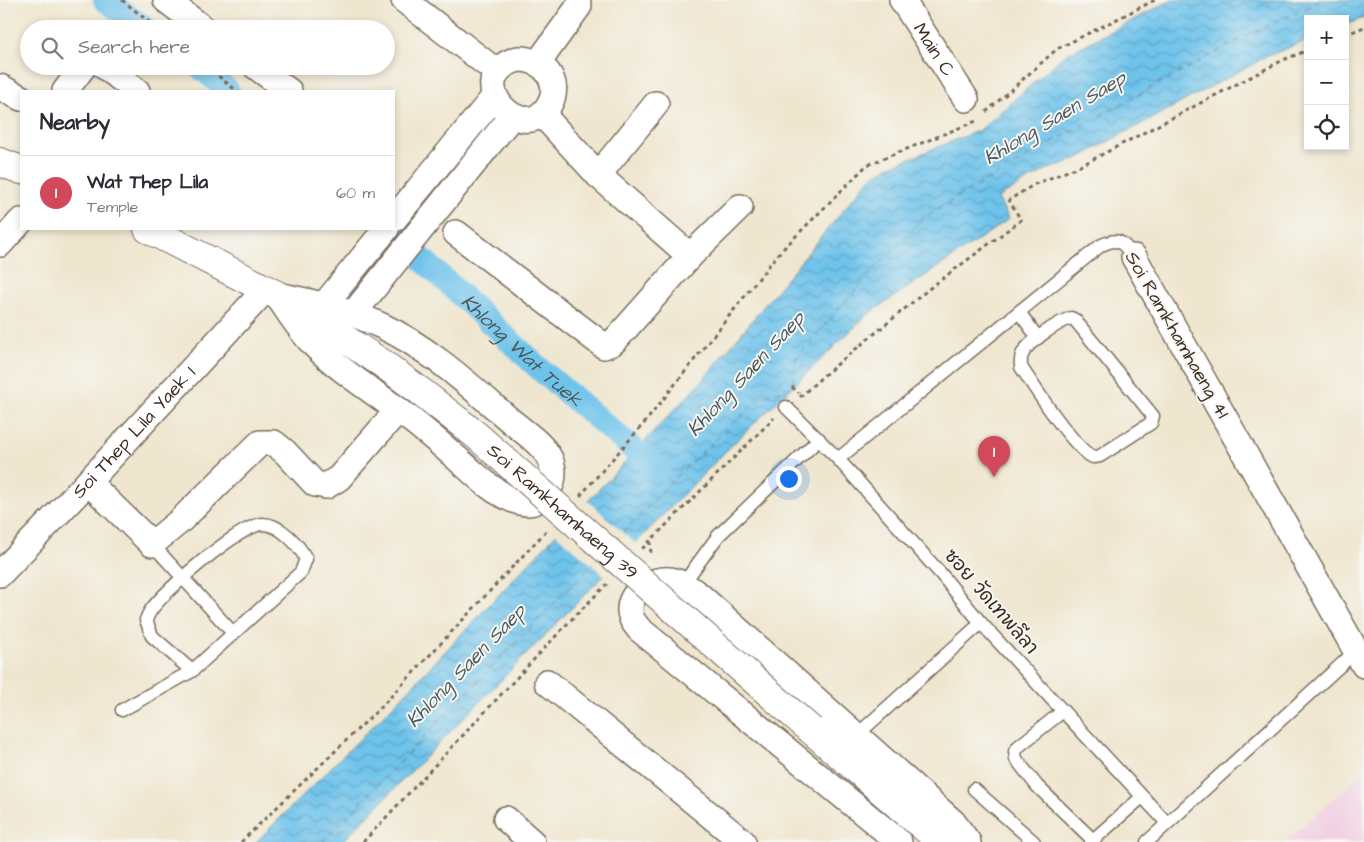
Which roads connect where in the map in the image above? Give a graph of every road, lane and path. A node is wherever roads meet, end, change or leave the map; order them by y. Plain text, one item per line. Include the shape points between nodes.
1 (122, 0) edge
2 (404, 0) edge
3 (1155, 0) edge
4 (169, 1) edge
5 (909, 2) edge
6 (579, 6) dead end
7 (147, 20) edge
8 (193, 20) edge
9 (1364, 27) edge
10 (1349, 33) edge
11 (538, 63) junction
12 (497, 72) junction
13 (77, 75) edge
14 (116, 75) edge
15 (217, 75) edge
16 (267, 75) edge
17 (0, 88) edge
18 (66, 90) edge
19 (136, 90) edge
20 (236, 90) edge
21 (288, 90) edge
22 (494, 97) junction
23 (20, 98) edge
24 (966, 99) dead end
25 (656, 104) dead end
26 (542, 114) junction
27 (512, 116) junction
28 (598, 175) junction
29 (740, 207) dead end
30 (395, 218) edge
31 (395, 219) edge
32 (429, 220) junction
33 (20, 222) edge
34 (150, 230) edge
35 (385, 230) edge
36 (456, 233) dead end
37 (0, 244) edge
38 (690, 256) junction
39 (1134, 257) joint
40 (272, 292) junction
41 (324, 305) junction
42 (1019, 312) junction
43 (353, 314) junction
44 (1038, 338) junction
45 (786, 406) dead end
46 (398, 410) junction
47 (819, 439) junction
48 (838, 459) junction
49 (88, 482) junction
50 (576, 500) dead end
51 (549, 528) dead end
52 (152, 544) junction
53 (0, 574) edge
54 (182, 578) junction
55 (682, 584) junction
56 (981, 623) junction
57 (234, 634) junction
58 (1360, 658) edge
59 (192, 671) junction
60 (547, 682) dead end
61 (122, 710) dead end
62 (1063, 711) junction
63 (857, 735) junction
64 (974, 789) dead end
65 (1142, 797) junction
66 (506, 819) dead end
67 (1167, 823) junction
68 (1092, 841) edge
69 (241, 842) edge
70 (532, 842) edge
71 (743, 842) edge
72 (899, 842) edge
73 (941, 842) edge
74 (968, 842) edge
75 (1034, 842) edge
76 (1147, 842) edge

1 - 7 path
2 - 12 street
3 - 50 path via 1057,49 974,124 867,165 778,254 646,421
4 - 8 street
5 - 24 street, Main C
6 - 11 street
9 - 10 path
11 - 12 street via 518,59
11 - 26 street via 547,70 553,84 549,106
12 - 22 street via 493,84
13 - 18 street
14 - 19 street
15 - 20 path
16 - 21 street
17 - 23 street
22 - 27 street
22 - 30 street
25 - 28 street
26 - 27 street via 533,119
26 - 28 street
27 - 32 street
28 - 38 street
29 - 38 street
31 - 32 street
32 - 43 street
33 - 37 street
34 - 40 main road, Soi Ramkhamhaeng 39
35 - 41 street
36 - 38 street via 604,346 618,337
39 - 42 lane, Soi Ramkhamhaeng 41 via 1123,243 1110,241
39 - 58 street, Soi Ramkhamhaeng 41
40 - 41 street
40 - 46 street via 313,344
40 - 49 street, Soi Thep Lila Yaek 1
40 - 73 main road, Soi Ramkhamhaeng 39, bridge via 424,394 510,465
41 - 43 street
42 - 44 lane
42 - 48 lane, Soi Ramkhamhaeng 41
43 - 46 street via 412,342 476,391 540,446 549,458 554,480 541,499 519,503 492,489
44 - 44 lane via 1068,319 1075,320 1153,416 1151,423 1100,456 1094,457 1085,452 1021,367 1020,357
45 - 47 lane, ซอย วัดเทพลีลา
46 - 52 street via 339,478 326,486 315,484 274,443 260,443
47 - 48 lane, ซอย วัดเทพลีลา
47 - 55 lane via 718,536
48 - 56 lane, ซอย วัดเทพลีลา
49 - 52 street
49 - 53 street, Soi Thep Lila Yaek 1
51 - 69 path via 383,705
52 - 54 lane
54 - 57 lane
54 - 57 lane via 228,540 263,524 279,529 300,548 306,559 301,572
54 - 59 lane via 150,610 146,620 152,636
55 - 63 street, Soi Ramkhamhaeng 39 via 699,595
55 - 72 street, Soi Ramkhamhaeng 39 via 672,580 653,581 644,586 630,607 630,615 639,629
56 - 62 lane, ซอย วัดเทพลีลา
56 - 63 lane
57 - 59 lane
58 - 67 lane
59 - 61 lane
60 - 71 street
62 - 65 lane, ซอย วัดเทพลีลา
62 - 68 lane via 1019,746 1015,751 1016,758 1037,786
63 - 74 street, Soi Ramkhamhaeng 39 via 953,822
64 - 75 lane
65 - 67 lane, ซอย วัดเทพลีลา
65 - 68 lane
66 - 70 street
67 - 76 lane

